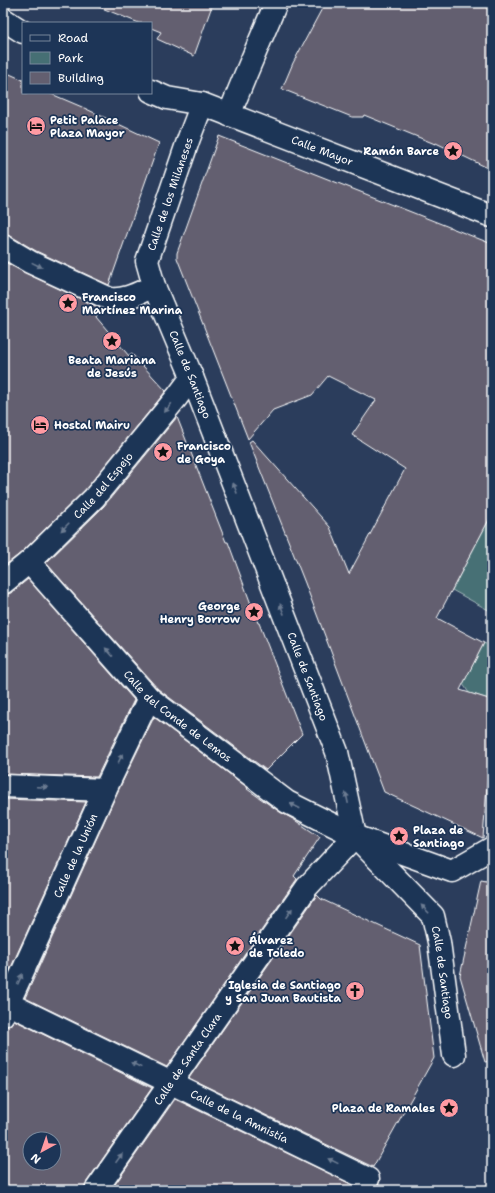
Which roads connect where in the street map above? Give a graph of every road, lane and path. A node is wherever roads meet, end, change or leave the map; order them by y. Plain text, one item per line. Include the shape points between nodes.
1 (276, 3) edge
2 (3, 19) edge
3 (22, 31) edge
4 (152, 91) edge
5 (202, 104) junction
6 (229, 115) junction
7 (492, 216) edge
8 (3, 246) edge
9 (154, 286) junction
10 (192, 377) junction
11 (29, 562) junction
12 (3, 583) edge
13 (149, 698) junction
14 (3, 786) edge
15 (105, 790) junction
16 (355, 836) junction
17 (492, 848) edge
18 (5, 1006) edge
19 (454, 1055) dead end
20 (171, 1082) junction
21 (368, 1178) dead end
22 (96, 1190) edge

1 - 6 street
2 - 3 street
4 - 5 street, Calle Mayor via 167,98
5 - 6 street, Calle Mayor
5 - 9 street, Calle de los Milaneses via 147,261
6 - 7 street, Calle Mayor
8 -> 9 street via 30,262 110,299 124,299
9 - 10 street, Calle de Santiago
10 -> 11 street, Calle del Espejo via 94,498
16 -> 10 street, Calle de Santiago via 337,752
11 - 12 street, Calle del Espejo
13 -> 11 street, Calle del Conde de Lemos
15 -> 13 street, Calle de la Unión
16 -> 13 street, Calle del Conde de Lemos via 287,802
14 -> 15 street
18 -> 15 street, Calle de la Unión
16 - 17 street via 452,871
19 -> 16 street, Calle de Santiago via 440,942 433,916
20 -> 16 street, Calle de Santa Clara via 307,887
20 -> 18 street, Calle de la Amnistía
21 -> 20 street, Calle de la Amnistía
22 -> 20 street, Calle de Santa Clara

